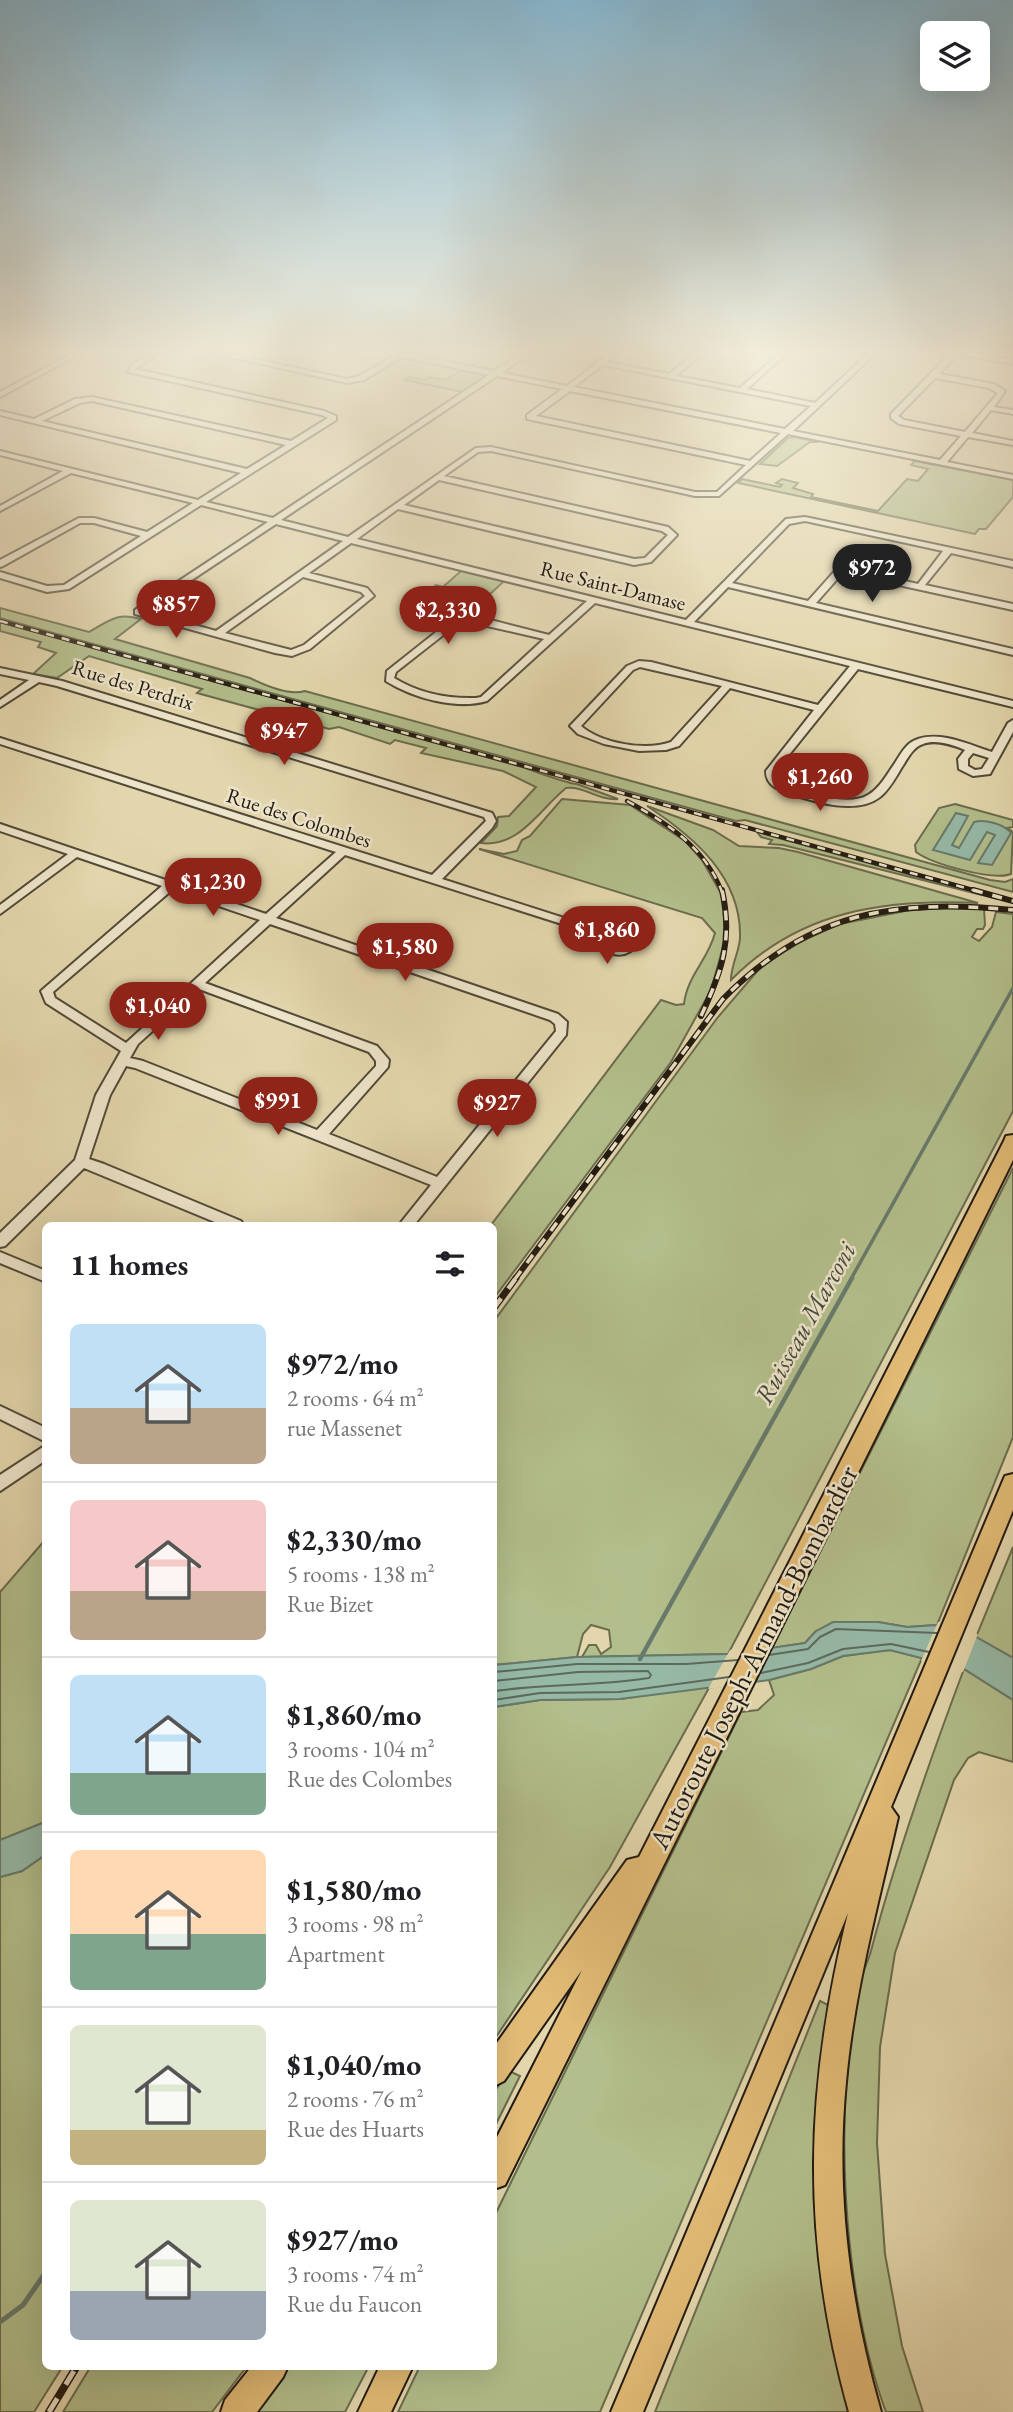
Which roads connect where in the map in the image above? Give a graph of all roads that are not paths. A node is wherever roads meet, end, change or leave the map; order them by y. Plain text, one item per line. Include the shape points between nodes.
1 (751, 464) edge
2 (48, 465) edge
3 (217, 465) edge
4 (260, 465) edge
5 (359, 465) edge
6 (455, 465) edge
7 (559, 465) edge
8 (950, 465) edge
9 (71, 470) junction
10 (248, 472) junction
11 (437, 477) junction
12 (1013, 477) edge
13 (200, 502) junction
14 (396, 506) junction
15 (0, 509) edge
16 (274, 521) junction
17 (149, 535) junction
18 (349, 539) junction
19 (949, 550) junction
20 (0, 564) edge
21 (1013, 564) edge
22 (302, 574) junction
23 (0, 575) edge
24 (725, 584) junction
25 (921, 586) junction
26 (593, 600) junction
27 (809, 605) junction
28 (1013, 607) edge
29 (688, 623) junction
30 (216, 635) junction
31 (550, 638) junction
32 (1013, 652) edge
33 (856, 665) junction
34 (0, 671) edge
35 (38, 678) junction
36 (728, 685) junction
37 (0, 704) edge
38 (1013, 704) edge
39 (821, 709) junction
40 (1013, 723) edge
41 (0, 741) edge
42 (971, 749) junction
43 (993, 756) junction
44 (0, 827) edge
45 (342, 852) junction
46 (76, 853) junction
47 (433, 881) junction
48 (169, 886) junction
49 (0, 911) edge
50 (268, 919) junction
51 (588, 929) dead end
52 (197, 984) junction
53 (125, 1055) junction
54 (320, 1136) junction
55 (1013, 1141) edge
56 (81, 1162) junction
57 (440, 1183) junction
58 (229, 1222) edge
59 (408, 1222) edge
60 (0, 1242) edge
61 (0, 1256) edge
62 (42, 1275) edge
63 (0, 1412) edge
64 (42, 1434) edge
65 (42, 1454) edge
66 (1013, 1483) edge
67 (0, 1484) edge
68 (898, 1761) junction
69 (674, 1816) junction
70 (497, 2067) edge
71 (497, 2168) edge
72 (268, 2370) edge
73 (395, 2370) edge
74 (237, 2412) edge
75 (374, 2412) edge
76 (627, 2412) edge
77 (865, 2412) edge

1 - 7 street via 714,495
2 - 9 street, Rue Saint-Damase
3 - 10 street
4 - 10 street
5 - 16 street
6 - 11 street
8 - 12 street
9 - 13 street, Rue Saint-Damase
9 - 15 street
10 - 13 street
11 - 14 street
11 - 14 street via 665,529 673,535 648,559 634,562
13 - 16 street, Rue Saint-Damase
13 - 17 street
14 - 18 street
16 - 18 street, Rue Saint-Damase
16 - 30 street via 138,612
17 - 20 street via 79,520
17 - 23 street via 66,587 54,590
18 - 22 street
18 - 26 street, Rue Saint-Damase
19 - 21 street
19 - 24 street via 793,519
19 - 25 street
22 - 30 street
22 - 30 street via 364,590 370,596 307,647 292,653
24 - 27 street
24 - 29 street
25 - 27 street via 844,571
25 - 28 street
26 - 29 street, Rue Saint-Damase
26 - 31 street
27 - 32 street
29 - 33 street, Rue Saint-Damase
31 - 31 street via 464,618 393,671 389,679 460,702 478,702
33 - 38 street, Rue Saint-Damase
33 - 39 street
34 - 35 street, Rue des Perdrix
35 - 37 street
35 - 47 street, Rue des Perdrix via 488,815 488,826
36 - 36 street via 639,664 575,726 587,735 631,747 665,749 675,744
36 - 39 street
39 - 42 street via 771,771 778,785 841,802 862,802 877,794 913,744 934,740
40 - 43 street
41 - 45 street, Rue des Colombes
42 - 43 street
42 - 43 street via 961,762 970,772 987,771
44 - 46 street
45 - 47 street, Rue des Colombes
45 - 50 street
46 - 48 street
46 - 49 street
47 - 51 street, Rue des Colombes
48 - 50 street
48 - 53 street via 47,991 50,1000
50 - 52 street
50 - 57 street via 554,1017 563,1026
52 - 53 street
52 - 54 street via 373,1049 382,1057 382,1067
53 - 54 street
53 - 56 street via 103,1095
54 - 57 street
55 - 69 highway, Autoroute Joseph-Armand-Bombardier
56 - 58 street
56 - 60 street
57 - 59 street
61 - 62 street
63 - 64 street
65 - 67 street
66 - 68 highway
68 - 76 highway
68 - 77 highway via 849,1966 828,2113 827,2185 834,2269 848,2351
69 - 70 highway
69 - 71 highway, Autoroute Joseph-Armand-Bombardier
72 - 74 highway
73 - 75 highway

